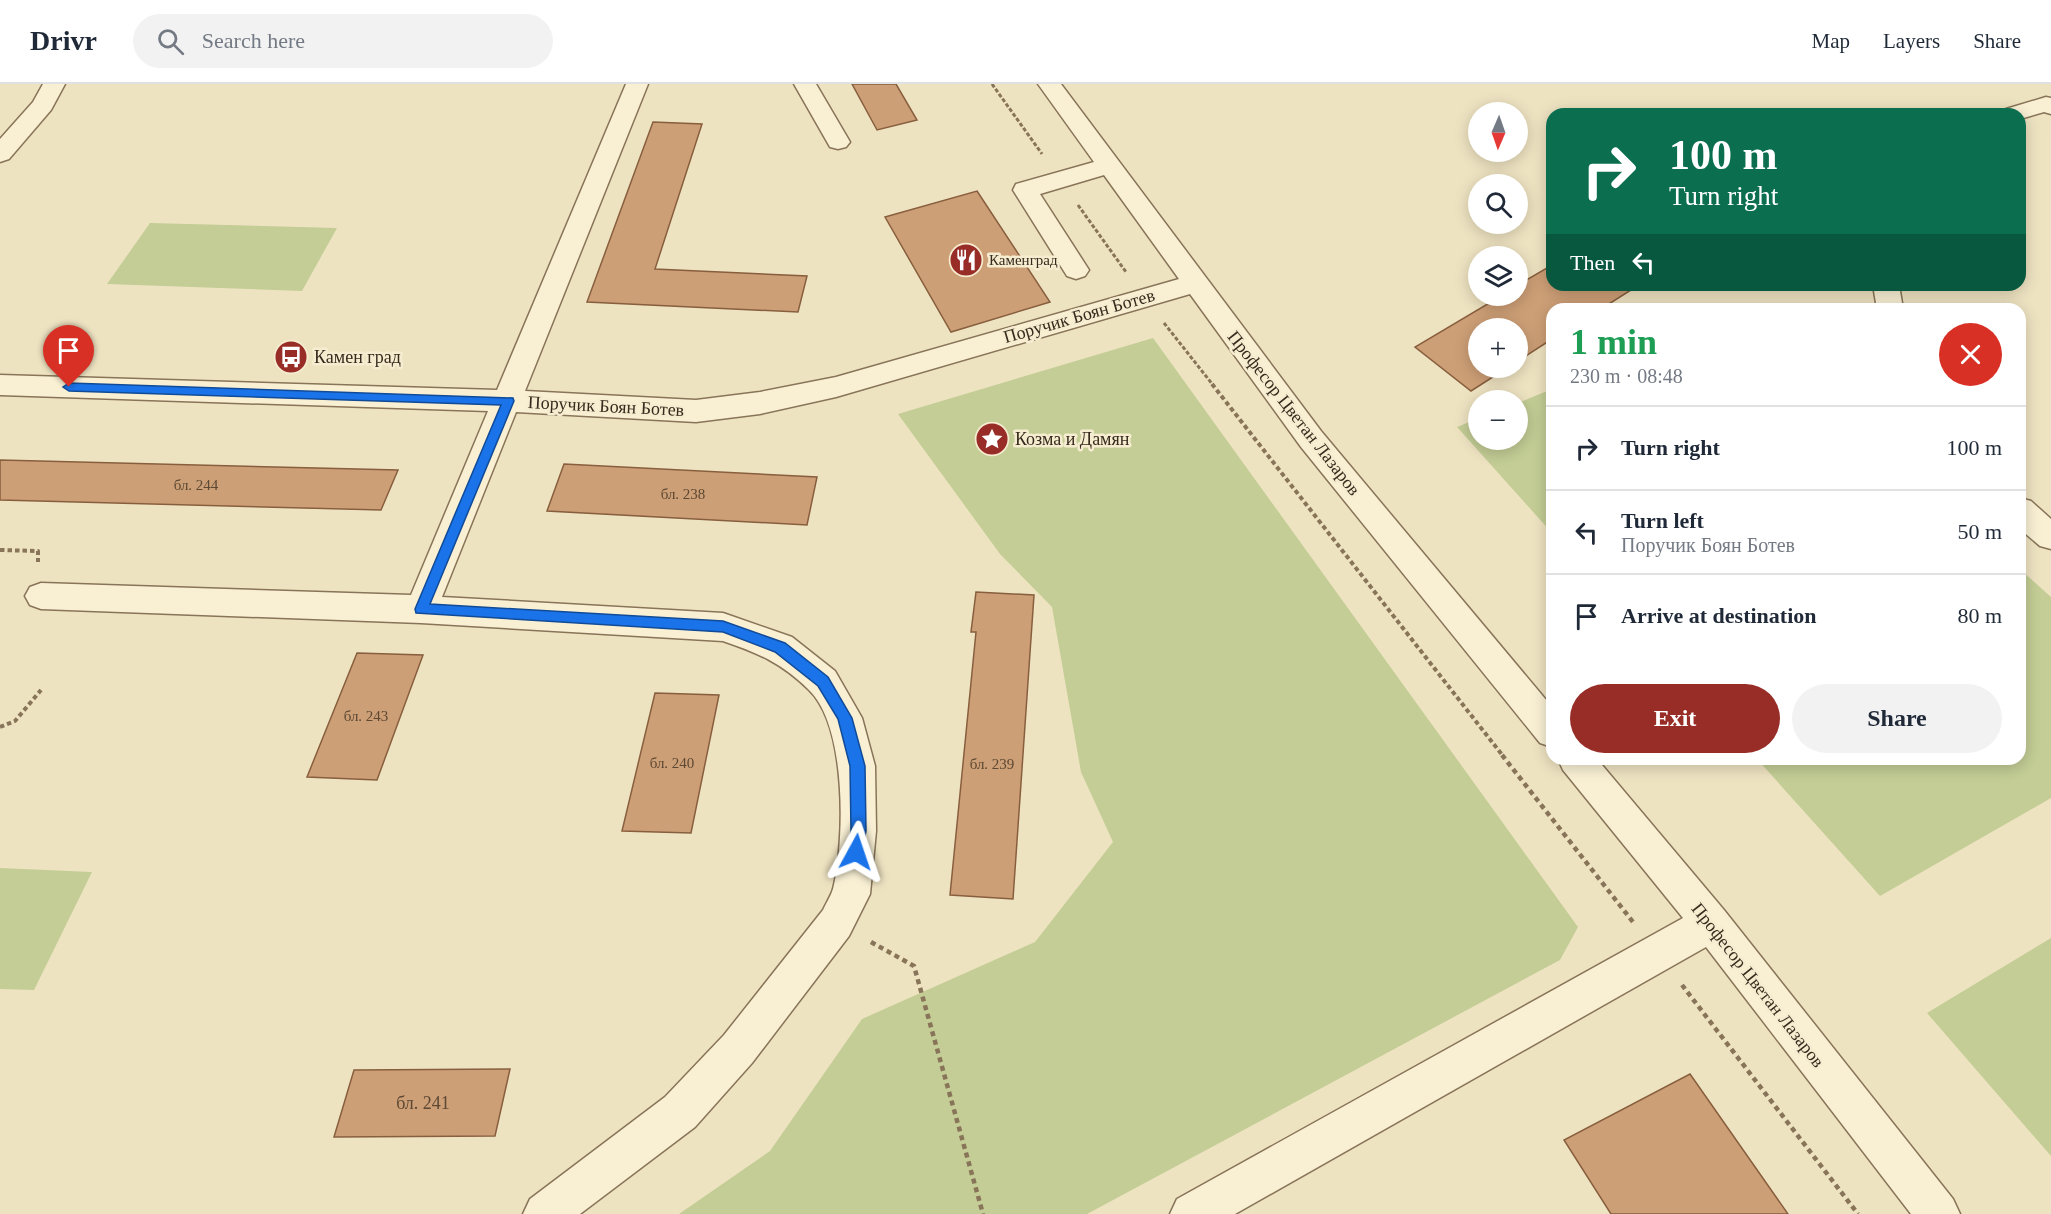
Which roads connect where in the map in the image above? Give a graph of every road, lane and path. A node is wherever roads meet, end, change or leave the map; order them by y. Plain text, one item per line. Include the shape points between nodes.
1 (54, 84) edge
2 (637, 84) edge
3 (805, 84) edge
4 (993, 84) edge
5 (1049, 84) edge
6 (2051, 107) edge
7 (2026, 110) edge
8 (838, 142) dead end
9 (0, 154) edge
10 (1108, 166) junction
11 (1059, 179) junction
12 (1076, 270) dead end
13 (1195, 283) junction
14 (1144, 297) junction
15 (0, 385) edge
16 (508, 401) junction
17 (2026, 515) edge
18 (2051, 537) edge
19 (41, 596) dead end
20 (421, 609) junction
21 (41, 690) dead end
22 (1546, 725) edge
23 (0, 727) edge
24 (1580, 765) edge
25 (836, 923) junction
26 (1711, 924) junction
27 (1658, 954) junction
28 (545, 1214) edge
29 (983, 1214) edge
30 (1192, 1214) edge
31 (1858, 1214) edge
32 (1938, 1214) edge

1 - 9 street via 44,105
2 - 16 street
3 - 8 street
4 - 11 path
5 - 10 street, Професор Цветан Лазаров
6 - 7 street via 2046,104
10 - 11 street
10 - 13 street, Професор Цветан Лазаров
11 - 12 street via 1024,190
11 - 14 path
13 - 14 street, Поручик Боян Ботев
13 - 22 street, Професор Цветан Лазаров via 1311,439
14 - 16 street, Поручик Боян Ботев via 836,387 760,403 696,411
14 - 27 path
15 - 16 street, Поручик Боян Ботев
16 - 20 street
17 - 18 street
19 - 20 street
20 - 25 street via 723,627 780,647 823,681 845,718 858,766 858,831 851,894
21 - 23 path via 15,721
24 - 26 street, Професор Цветан Лазаров
25 - 28 street via 738,1049 680,1112
25 - 29 path via 914,966
26 - 27 street
26 - 32 street, Професор Цветан Лазаров
27 - 30 street
27 - 31 path

